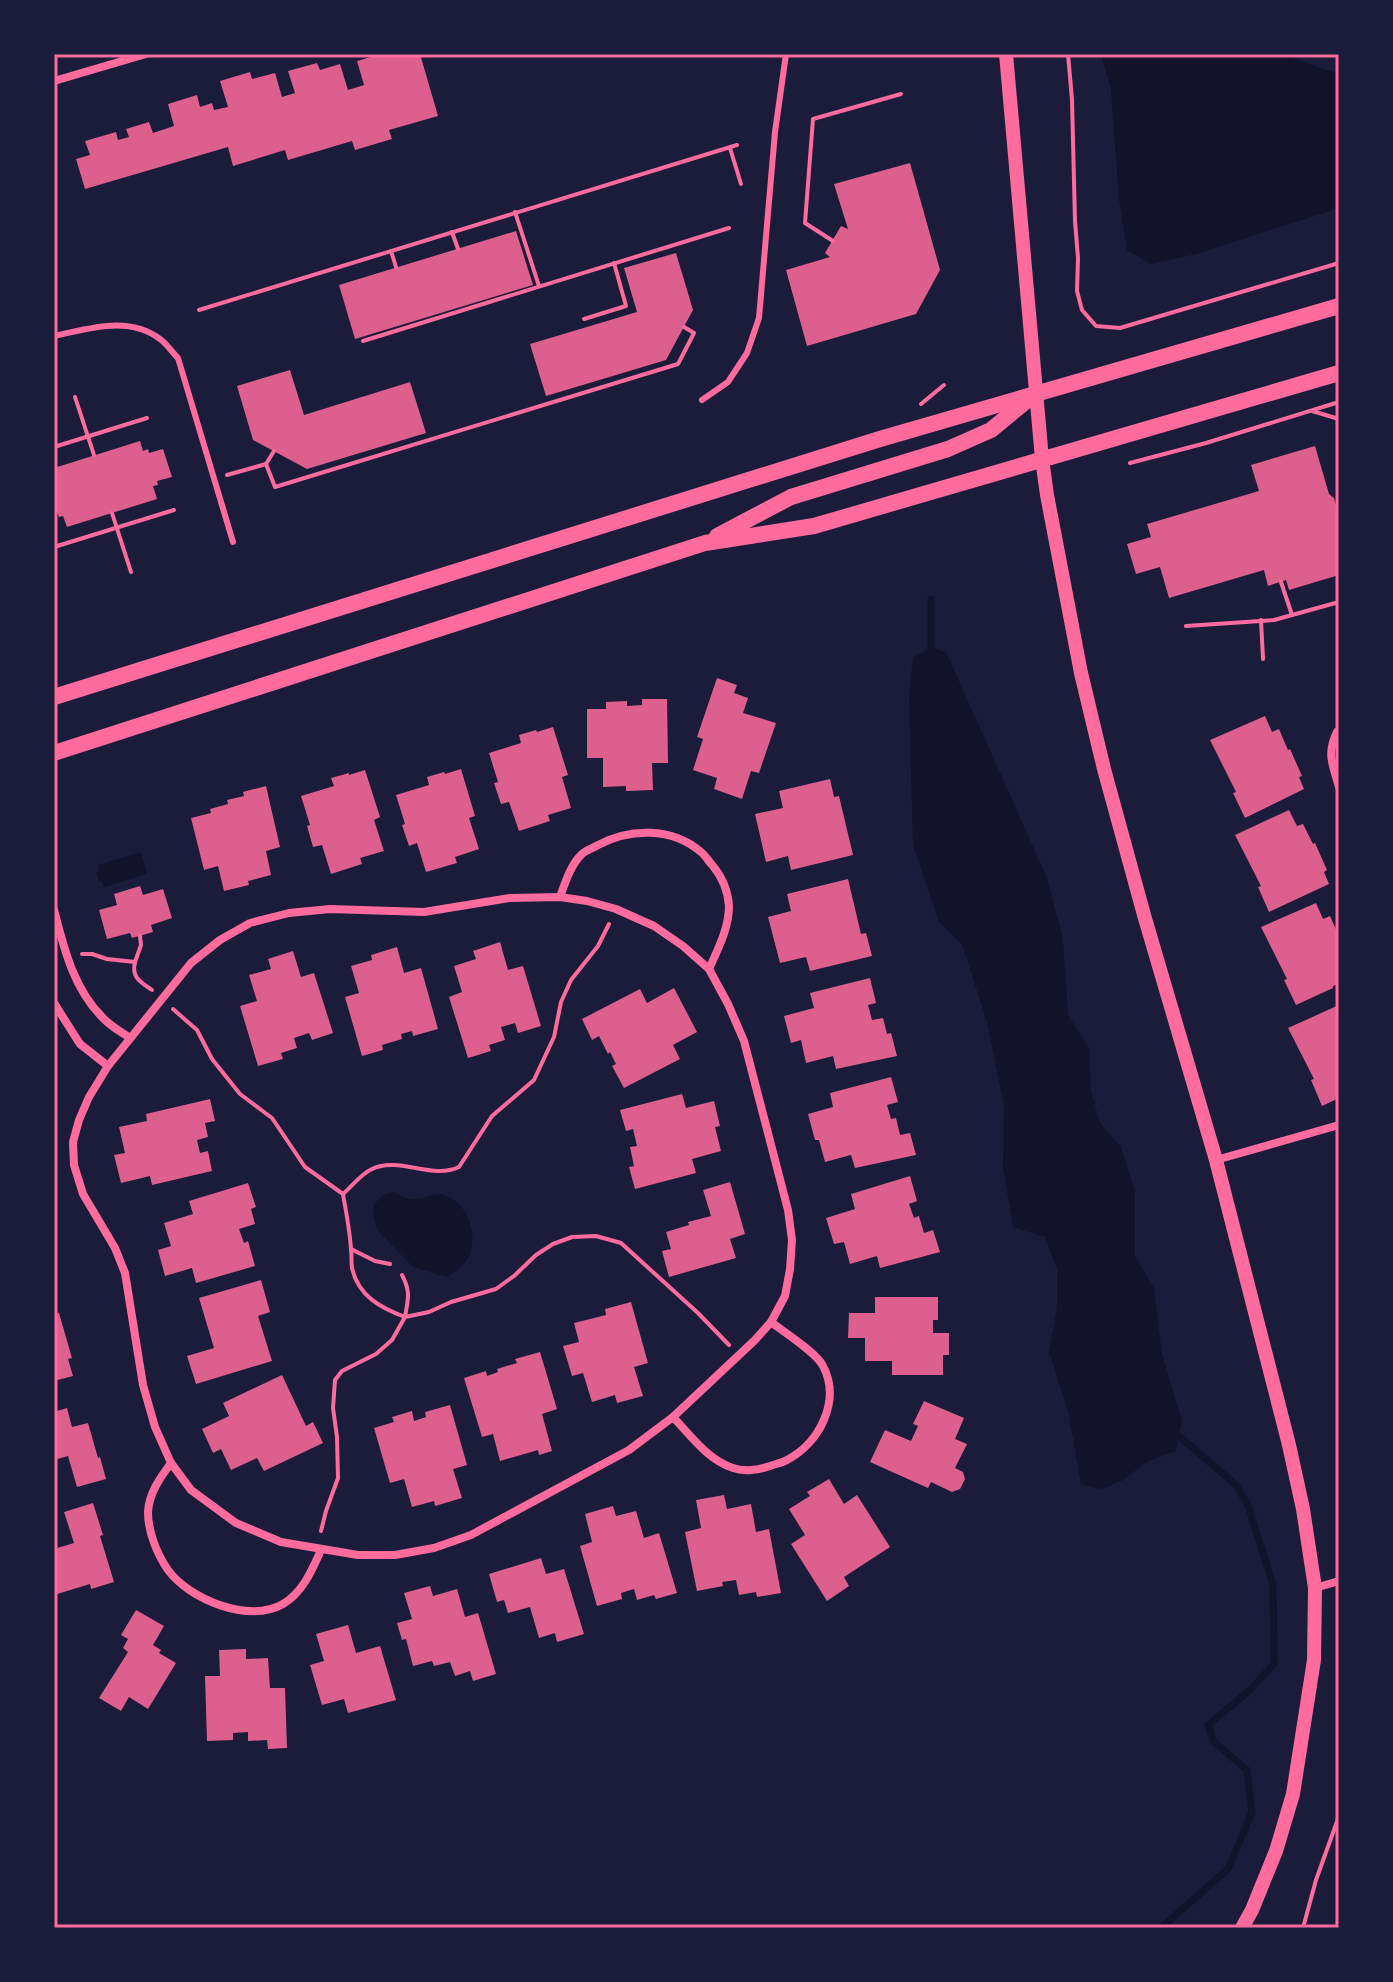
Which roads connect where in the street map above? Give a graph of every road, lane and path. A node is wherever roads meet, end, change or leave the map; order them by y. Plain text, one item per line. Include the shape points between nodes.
1 (146, 54) edge
2 (786, 54) edge
3 (1006, 54) edge
4 (1068, 54) edge
5 (54, 81) edge
6 (901, 94) dead end
7 (737, 145) dead end
8 (730, 147) junction
9 (741, 184) dead end
10 (515, 212) junction
11 (729, 228) dead end
12 (452, 232) junction
13 (833, 241) dead end
14 (458, 249) dead end
15 (391, 251) junction
16 (614, 263) junction
17 (1339, 263) edge
18 (396, 267) dead end
19 (539, 287) junction
20 (1339, 306) edge
21 (199, 310) dead end
22 (584, 319) dead end
23 (684, 327) dead end
24 (54, 336) edge
25 (363, 341) dead end
26 (1339, 373) edge
27 (1035, 394) junction
28 (75, 397) dead end
29 (702, 400) dead end
30 (1339, 402) edge
31 (1310, 410) junction
32 (147, 418) dead end
33 (1339, 419) edge
34 (88, 436) junction
35 (1193, 441) dead end
36 (1206, 443) junction
37 (54, 447) edge
38 (274, 451) dead end
39 (94, 455) dead end
40 (1042, 459) junction
41 (1130, 463) dead end
42 (266, 464) junction
43 (214, 479) junction
44 (174, 510) dead end
45 (112, 513) dead end
46 (117, 527) junction
47 (233, 542) dead end
48 (705, 543) junction
49 (54, 547) edge
50 (131, 572) dead end
51 (1281, 582) dead end
52 (1339, 602) edge
53 (1292, 615) junction
54 (1261, 620) junction
55 (1186, 626) dead end
56 (1263, 659) dead end
57 (54, 697) edge
58 (1337, 732) edge
59 (54, 753) edge
60 (1339, 787) edge
61 (560, 897) junction
62 (616, 909) junction
63 (54, 910) edge
64 (140, 936) dead end
65 (58, 941) edge
66 (68, 958) junction
67 (135, 962) junction
68 (709, 969) junction
69 (163, 998) junction
70 (54, 1003) edge
71 (130, 1038) junction
72 (108, 1066) junction
73 (1339, 1125) edge
74 (1216, 1160) junction
75 (343, 1194) junction
76 (351, 1249) junction
77 (390, 1264) dead end
78 (402, 1275) dead end
79 (405, 1317) junction
80 (771, 1322) junction
81 (738, 1354) junction
82 (673, 1417) junction
83 (171, 1463) junction
84 (321, 1550) junction
85 (1339, 1581) edge
86 (1315, 1588) junction
87 (1339, 1816) edge
88 (1242, 1928) edge
89 (1303, 1928) edge

1 - 5 street
2 - 29 lane via 759,318 747,353 728,382
3 - 27 street
4 - 17 path via 1077,291 1082,310 1096,326 1120,328
6 - 13 path via 813,119 805,223
7 - 8 path
8 - 9 path
8 - 10 path
10 - 12 path
10 - 19 path
11 - 16 path
12 - 14 path
12 - 15 path
15 - 18 path
15 - 21 path
16 - 19 path
16 - 22 path via 626,306
19 - 25 path
20 - 27 main road
23 - 42 path via 694,333 678,364 275,487
24 - 43 lane via 112,324 140,328 160,339 178,358
26 - 40 main road
27 - 40 street
27 - 48 main road via 991,430 948,449 791,497
27 - 57 main road
28 - 34 path
30 - 31 path
31 - 33 path
31 - 36 path
32 - 34 path
34 - 37 path
34 - 39 path
35 - 36 path
36 - 41 path
38 - 42 path
40 - 48 main road via 814,526
40 - 74 street via 1104,769
42 - 43 path
43 - 47 lane
44 - 46 path
45 - 46 path
46 - 49 path
46 - 50 path
48 - 59 main road
51 - 53 path
52 - 53 path
53 - 54 path
54 - 55 path
54 - 56 path
58 - 60 street via 1330,754
61 - 62 street
61 - 68 street via 581,855 614,837 652,832 678,838 702,853 721,876 729,904
61 - 69 street via 510,898 424,912 330,909 276,916 220,940 191,963
62 - 68 street via 654,926
62 - 75 path via 598,946 571,980 534,1080 492,1116 459,1167 388,1165 372,1169
63 - 65 street
64 - 67 path
65 - 66 street
66 - 67 path via 92,954
66 - 71 street via 84,996 105,1021
67 - 69 path via 134,976
68 - 80 street via 744,1041 788,1210 790,1269 785,1296
69 - 71 street
69 - 75 path via 197,1030 240,1094 272,1118 305,1167
70 - 72 street via 80,1044
71 - 72 street
72 - 83 street via 79,1120 74,1165 83,1194 125,1273 143,1385
73 - 74 street
74 - 86 street via 1289,1445
75 - 76 path
76 - 77 path
76 - 79 path via 356,1281 366,1295
78 - 79 path via 409,1295
79 - 81 path via 496,1289 553,1244 596,1236 621,1243
79 - 84 path via 392,1340 335,1380 338,1478 321,1532
80 - 81 street
80 - 82 street via 821,1362 829,1378 827,1415 804,1447 788,1460 737,1470 714,1460
81 - 82 street
82 - 84 street via 629,1450 471,1535 395,1555
83 - 84 street via 191,1490 236,1523 281,1542
83 - 84 street via 152,1494 149,1526 168,1570 182,1585 239,1612 269,1610 297,1594
85 - 86 street
86 - 88 street via 1314,1660 1293,1794 1276,1851
87 - 89 path

